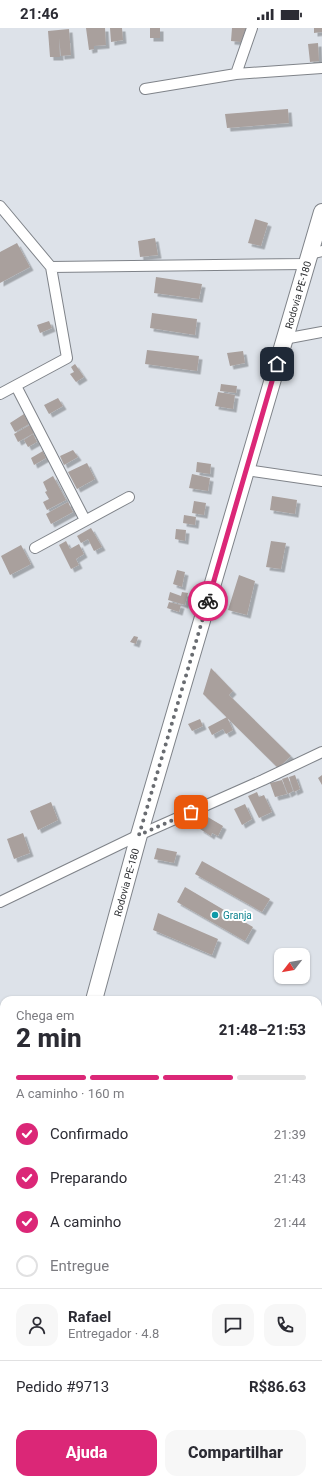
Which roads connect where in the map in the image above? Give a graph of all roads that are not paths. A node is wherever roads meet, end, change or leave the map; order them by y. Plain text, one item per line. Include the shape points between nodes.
1 (252, 28) edge
2 (322, 68) edge
3 (236, 74) junction
4 (145, 89) dead end
5 (0, 206) edge
6 (322, 212) edge
7 (313, 256) edge
8 (51, 267) junction
9 (322, 332) edge
10 (284, 340) junction
11 (16, 386) junction
12 (0, 394) edge
13 (246, 470) junction
14 (322, 481) edge
15 (129, 497) dead end
16 (85, 520) junction
17 (35, 548) dead end
18 (322, 752) edge
19 (139, 835) junction
20 (0, 902) edge
21 (95, 996) edge

1 - 3 street
2 - 3 street
3 - 4 street
5 - 8 street
6 - 7 main road, Rodovia PE-180
7 - 8 street
7 - 10 main road, Rodovia PE-180
8 - 11 street via 67,358
9 - 10 street
10 - 13 main road, Rodovia PE-180
11 - 12 street
11 - 16 street
13 - 14 street
13 - 19 main road, Rodovia PE-180
15 - 16 street
16 - 17 street
18 - 19 street
19 - 20 street
19 - 21 main road, Rodovia PE-180

